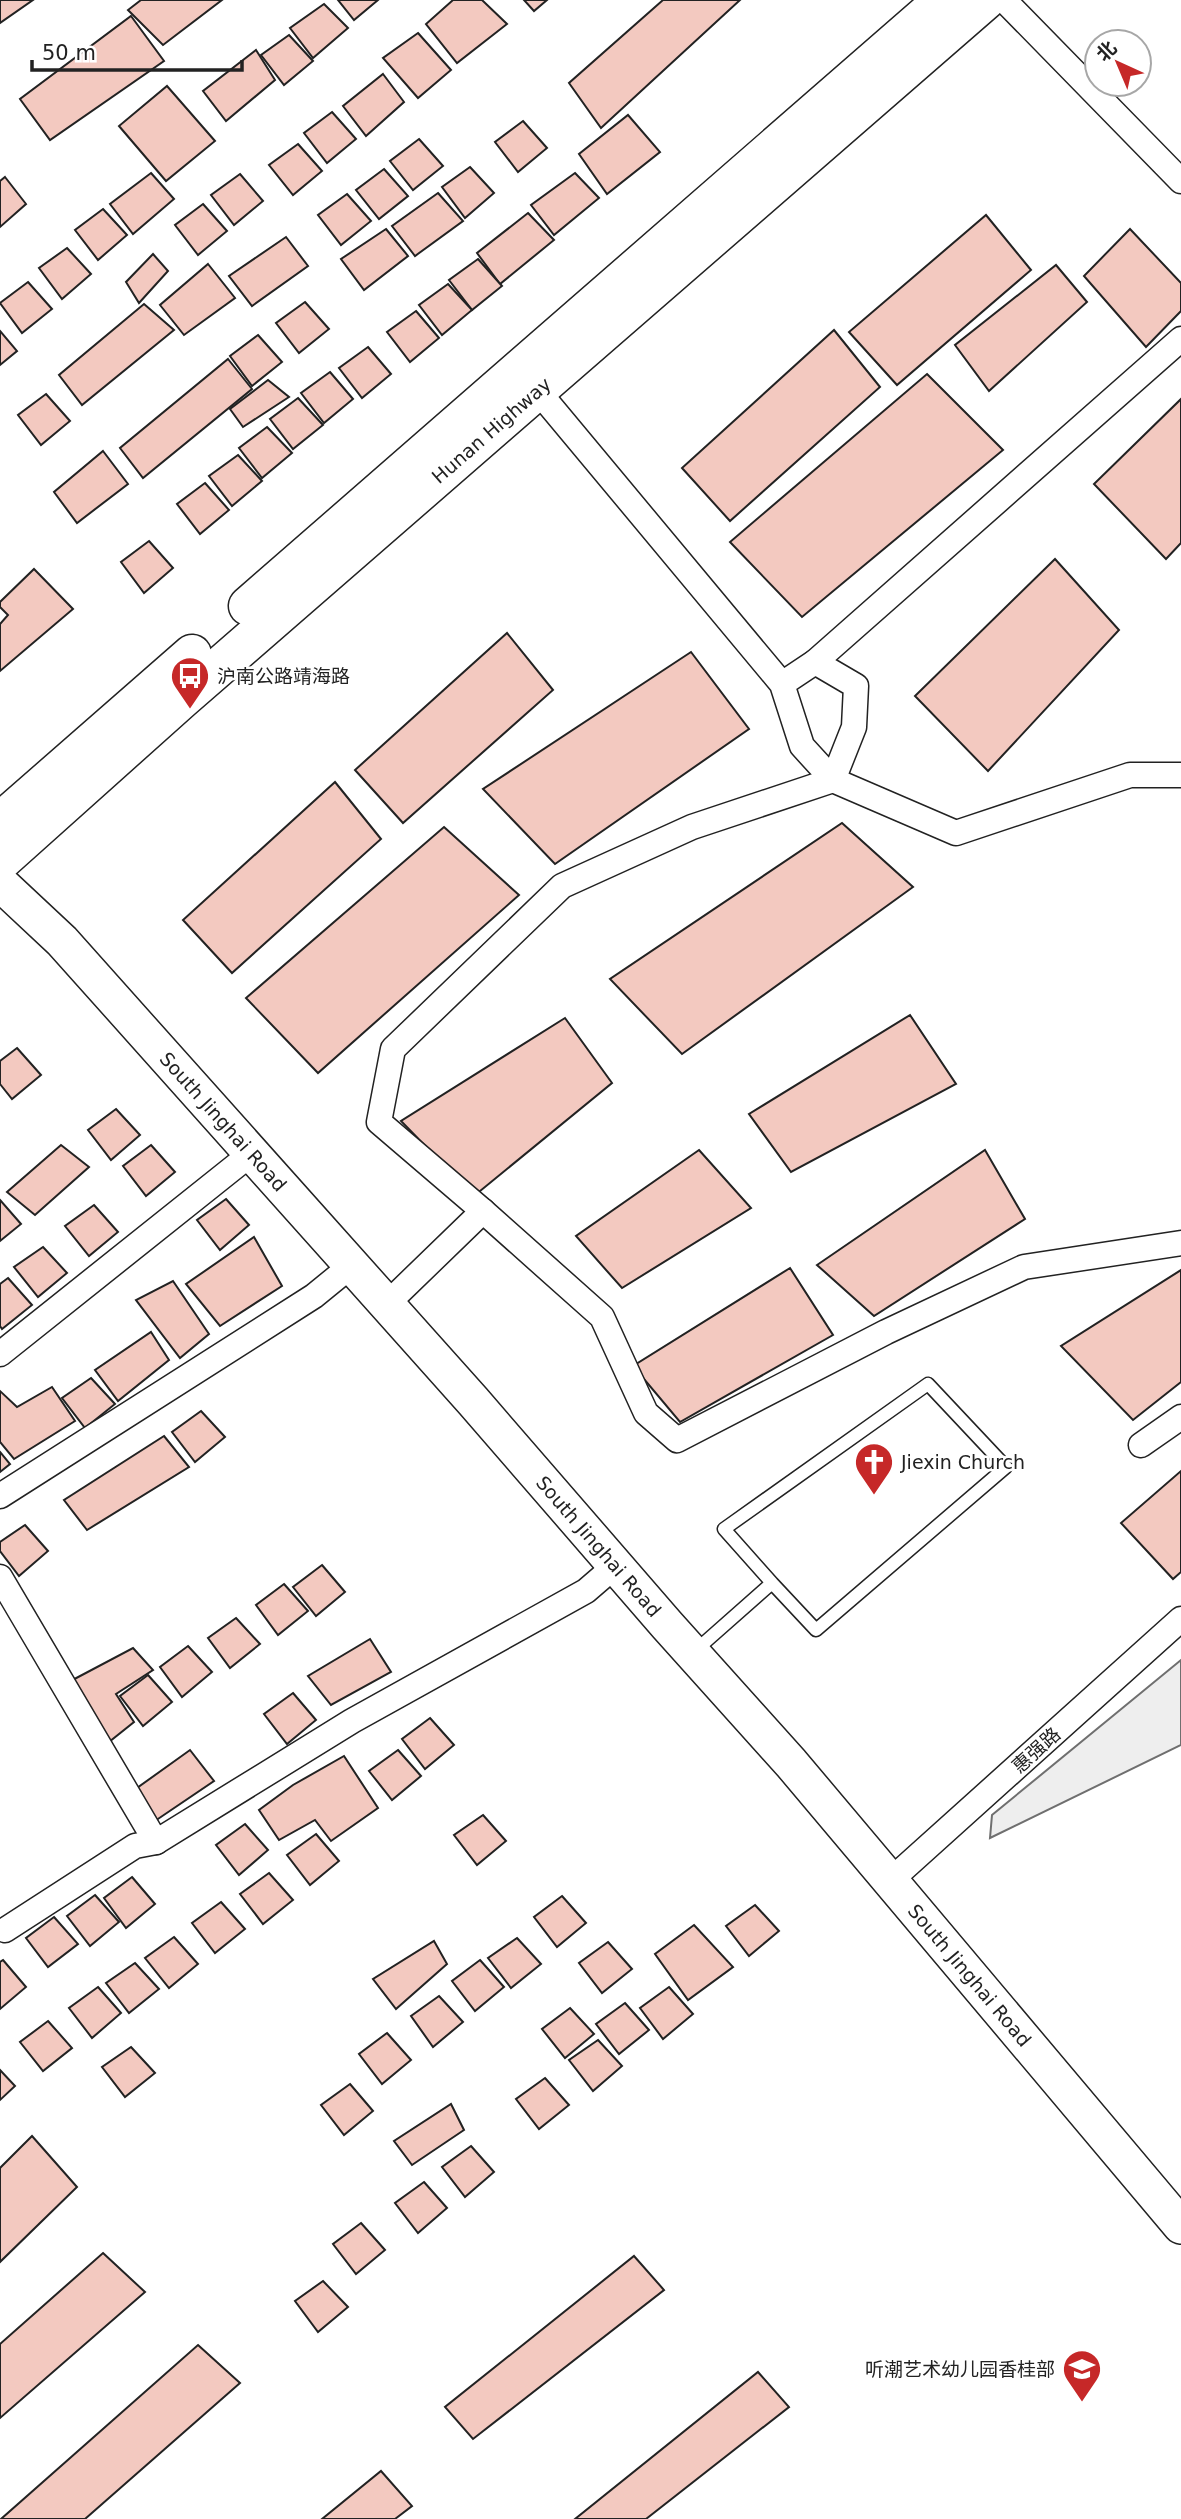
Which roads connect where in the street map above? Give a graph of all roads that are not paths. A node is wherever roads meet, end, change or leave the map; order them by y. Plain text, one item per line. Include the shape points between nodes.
1 (943, 0) edge
2 (986, 0) edge
3 (1004, 0) edge
4 (1181, 181) edge
5 (1181, 339) edge
6 (537, 390) junction
7 (815, 663) junction
8 (782, 684) junction
9 (1181, 775) edge
10 (833, 780) junction
11 (0, 822) edge
12 (0, 862) edge
13 (0, 883) edge
14 (252, 1153) junction
15 (483, 1211) junction
16 (1181, 1243) edge
17 (352, 1265) junction
18 (387, 1304) junction
19 (0, 1354) edge
20 (1181, 1417) edge
21 (1141, 1445) dead end
22 (0, 1496) edge
23 (615, 1566) junction
24 (0, 1577) edge
25 (772, 1583) junction
26 (1181, 1619) edge
27 (692, 1653) junction
28 (156, 1842) junction
29 (891, 1880) junction
30 (5, 1930) dead end
31 (1181, 2226) edge

1 - 11 main road, Hunan Highway
2 - 6 main road, Hunan Highway
3 - 4 street
5 - 7 street
6 - 8 street
6 - 12 main road, Hunan Highway
7 - 8 street
7 - 10 street via 856,685 854,727
8 - 10 street via 802,746
9 - 10 street via 1130,775 957,833
10 - 15 street via 692,827 562,886 393,1049 379,1122
13 - 14 street, South Jinghai Road via 62,941
14 - 17 street, South Jinghai Road
14 - 19 street
15 - 16 street via 602,1317 646,1413 677,1440 1024,1267
15 - 18 street
17 - 18 street, South Jinghai Road
17 - 22 street via 314,1296
18 - 23 street, South Jinghai Road
20 - 21 street
23 - 27 street, South Jinghai Road
23 - 28 street via 586,1591 352,1721
24 - 28 street
25 - 25 lane via 816,1630 1006,1467 928,1384 724,1530
25 - 27 lane
26 - 29 street, 惠强路
27 - 29 street, South Jinghai Road
28 - 30 street via 135,1846
29 - 31 street, South Jinghai Road

